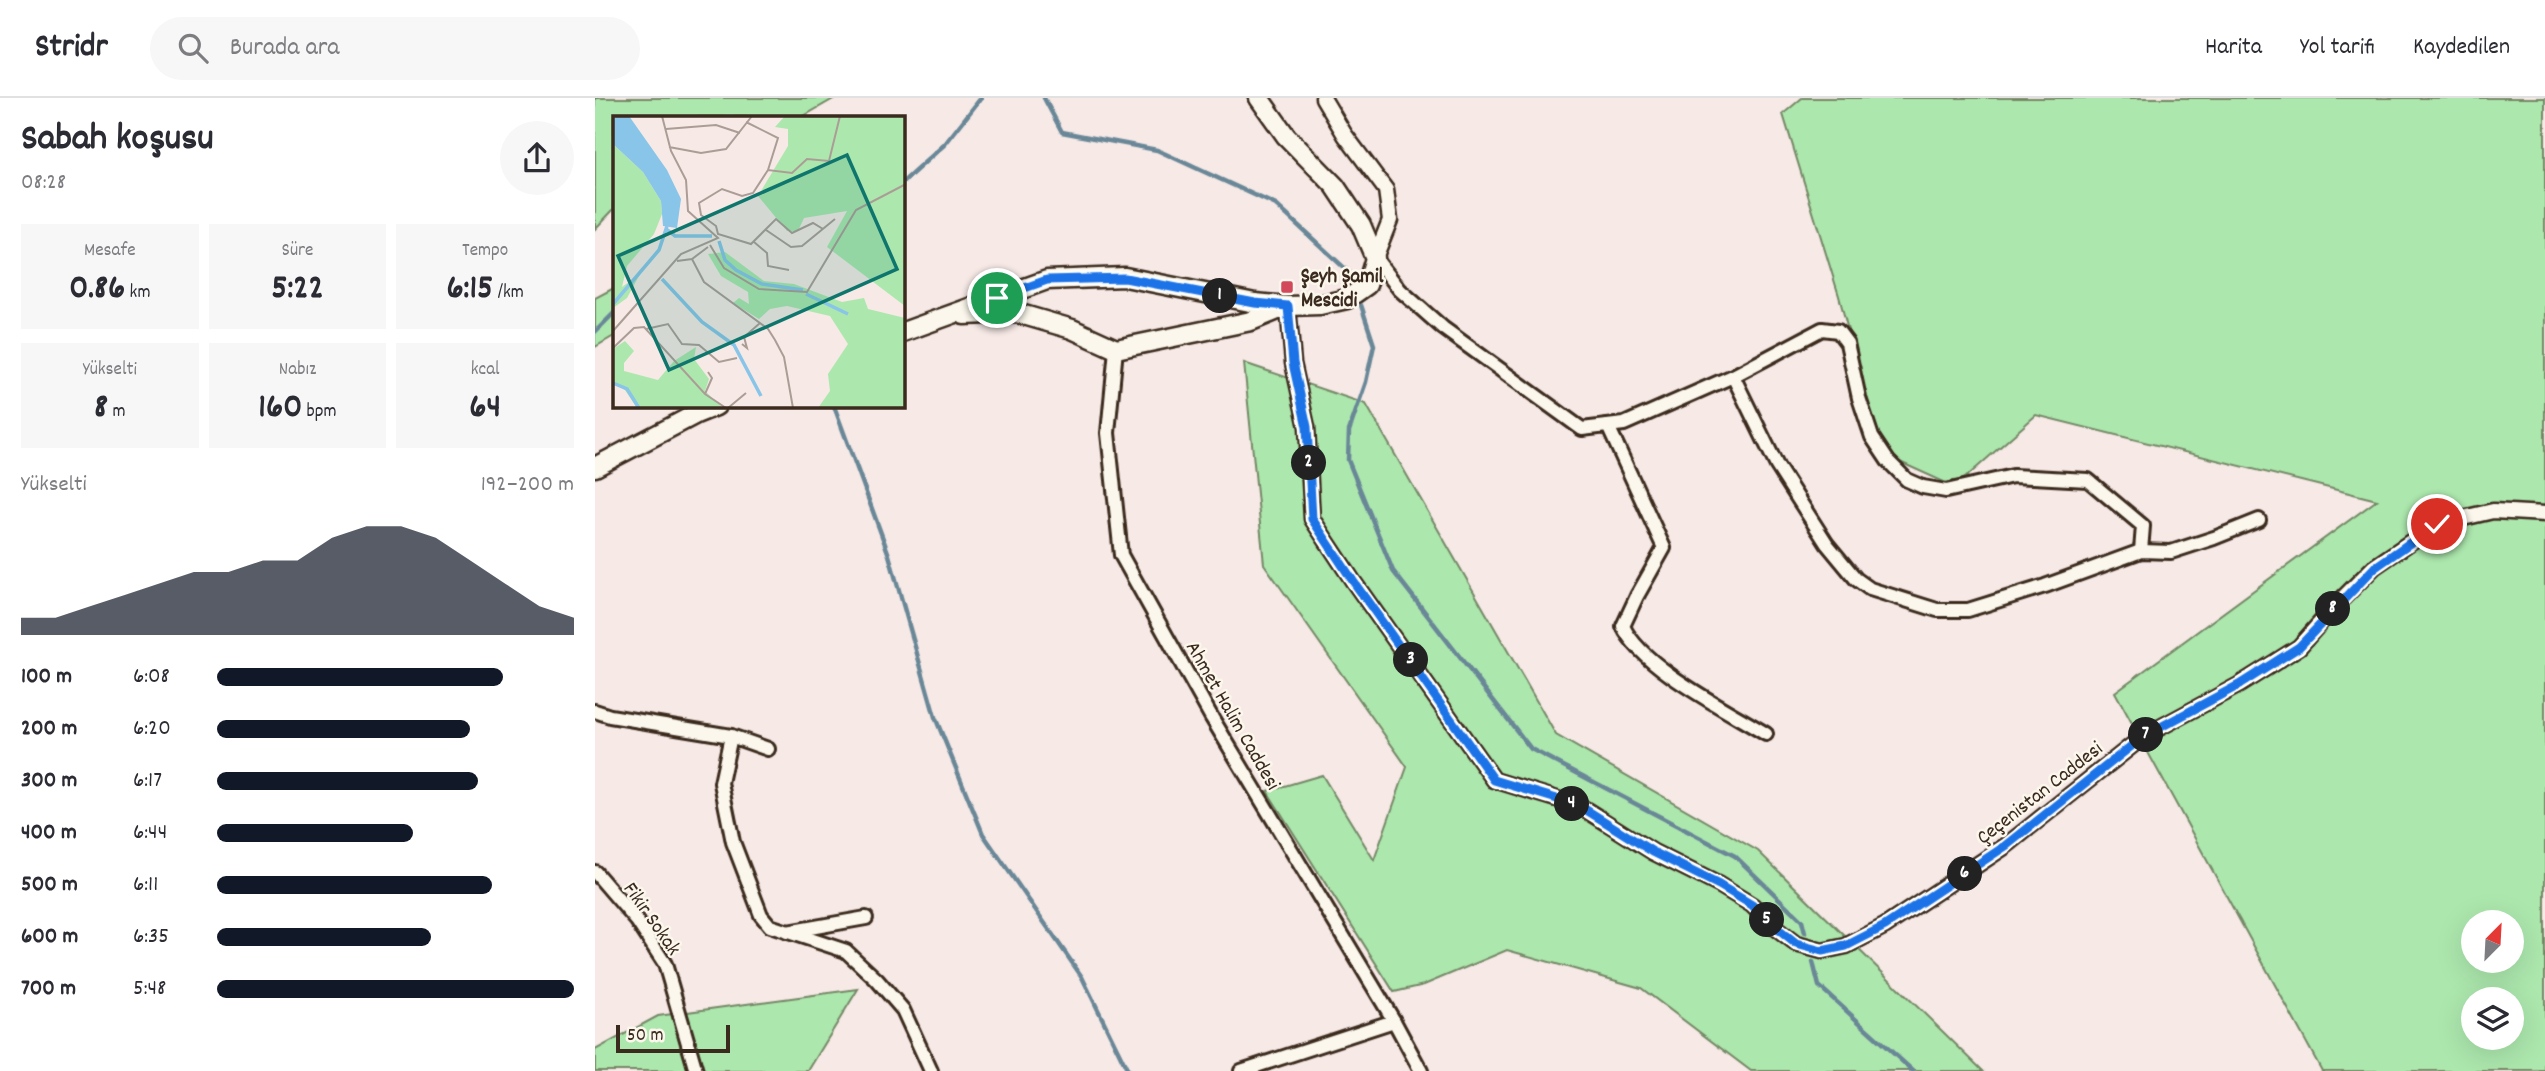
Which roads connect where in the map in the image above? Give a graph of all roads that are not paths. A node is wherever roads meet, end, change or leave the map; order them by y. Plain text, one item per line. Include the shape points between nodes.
1 (1259, 98) edge
2 (1323, 98) edge
3 (1375, 258) junction
4 (1288, 306) junction
5 (947, 315) junction
6 (905, 331) edge
7 (1116, 349) junction
8 (1733, 376) junction
9 (711, 408) edge
10 (1608, 426) junction
11 (595, 467) edge
12 (2545, 514) edge
13 (2259, 520) dead end
14 (2141, 551) junction
15 (595, 711) edge
16 (1766, 734) dead end
17 (731, 736) junction
18 (768, 749) dead end
19 (595, 872) edge
20 (866, 918) dead end
21 (787, 932) junction
22 (1394, 1021) junction
23 (696, 1071) edge
24 (931, 1071) edge
25 (1241, 1071) edge
26 (1421, 1071) edge

1 - 3 main road via 1286,136 1335,186 1361,225
2 - 3 street via 1385,190 1391,220
3 - 4 main road via 1367,285 1347,299
3 - 10 street via 1400,290 1443,328 1582,429
4 - 5 main road via 1125,278 1047,280
4 - 7 main road via 1251,321
4 - 12 street, Çeçenistan Caddesi via 1293,363 1307,427 1312,519 1494,780 1580,806 1752,905 1796,944 1822,951 1846,946 1885,926 2007,845 2144,736 2299,647 2374,568 2437,524 2493,511
5 - 6 main road
5 - 7 main road via 1017,313 1072,329
7 - 22 street, Ahmet Halim Caddesi via 1108,433 1121,555 1212,718
8 - 10 street via 1624,424
8 - 14 street via 1777,466 1827,544 1870,589 1937,610 1968,610
8 - 14 street via 1822,329 1838,331 1847,343 1872,437 1907,480 1946,491 2013,476 2088,480 2143,526
9 - 11 main road
10 - 16 street via 1664,548 1623,626 1629,640 1661,669
13 - 14 street via 2171,552
15 - 17 street
17 - 18 street
17 - 21 street via 721,783 733,842 761,915 770,926
19 - 23 street, Fikir Sokak via 638,921 665,964
20 - 21 street
21 - 24 street via 846,951 887,989 903,1010
22 - 25 street
22 - 26 street, Ahmet Halim Caddesi

